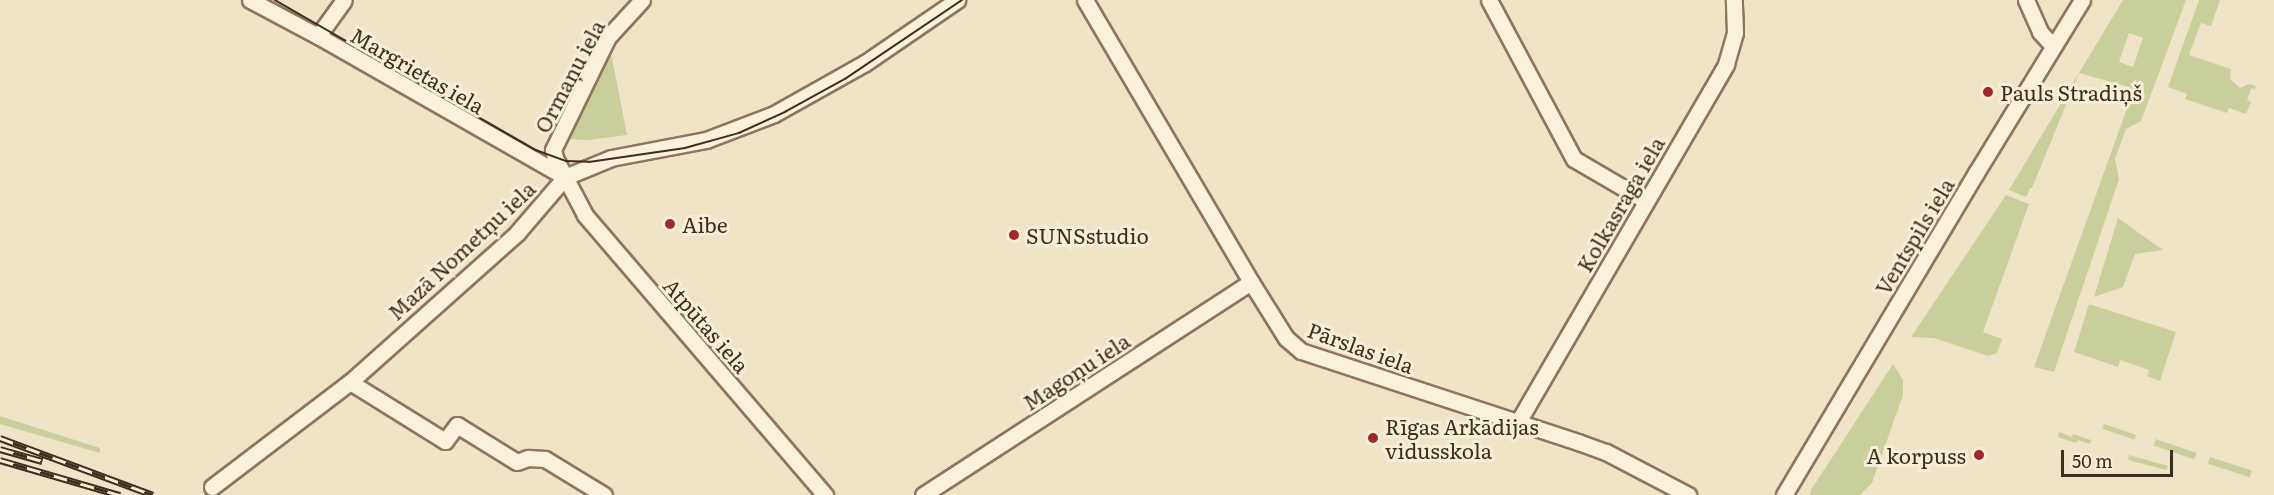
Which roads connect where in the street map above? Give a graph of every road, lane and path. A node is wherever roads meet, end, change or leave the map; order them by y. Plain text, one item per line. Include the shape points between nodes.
1 (250, 0) edge
2 (344, 0) edge
3 (642, 0) edge
4 (957, 0) edge
5 (1085, 0) edge
6 (1489, 0) edge
7 (1734, 0) edge
8 (2026, 0) edge
9 (2082, 0) edge
10 (318, 36) junction
11 (2053, 45) junction
12 (565, 177) junction
13 (1646, 201) junction
14 (1251, 282) junction
15 (350, 382) junction
16 (1518, 422) junction
17 (212, 487) dead end
18 (604, 495) edge
19 (825, 495) edge
20 (923, 495) edge
21 (1688, 495) edge
22 (1784, 495) edge

1 - 10 street, Margrietas iela
2 - 10 street
3 - 12 street, Ormaņu iela via 608,37 553,150
4 - 12 street, Mazā Nometņu iela via 865,63 774,114 706,140 611,158
5 - 14 street, Pārslas iela
6 - 13 street via 1574,159
7 - 13 street, Kolkasraga iela via 1736,33 1726,64
8 - 11 street via 2040,32
9 - 11 street, Ventspils iela
10 - 12 street, Margrietas iela
11 - 22 street, Ventspils iela
12 - 15 street, Mazā Nometņu iela via 517,233
12 - 19 street, Atpūtas iela via 585,214
13 - 16 street, Kolkasraga iela
14 - 16 street, Pārslas iela via 1286,338 1301,351
14 - 20 street, Magoņu iela
15 - 17 street, Mazā Nometņu iela
15 - 18 street via 445,441 457,424 517,462 545,459
16 - 21 street, Pārslas iela via 1606,452

